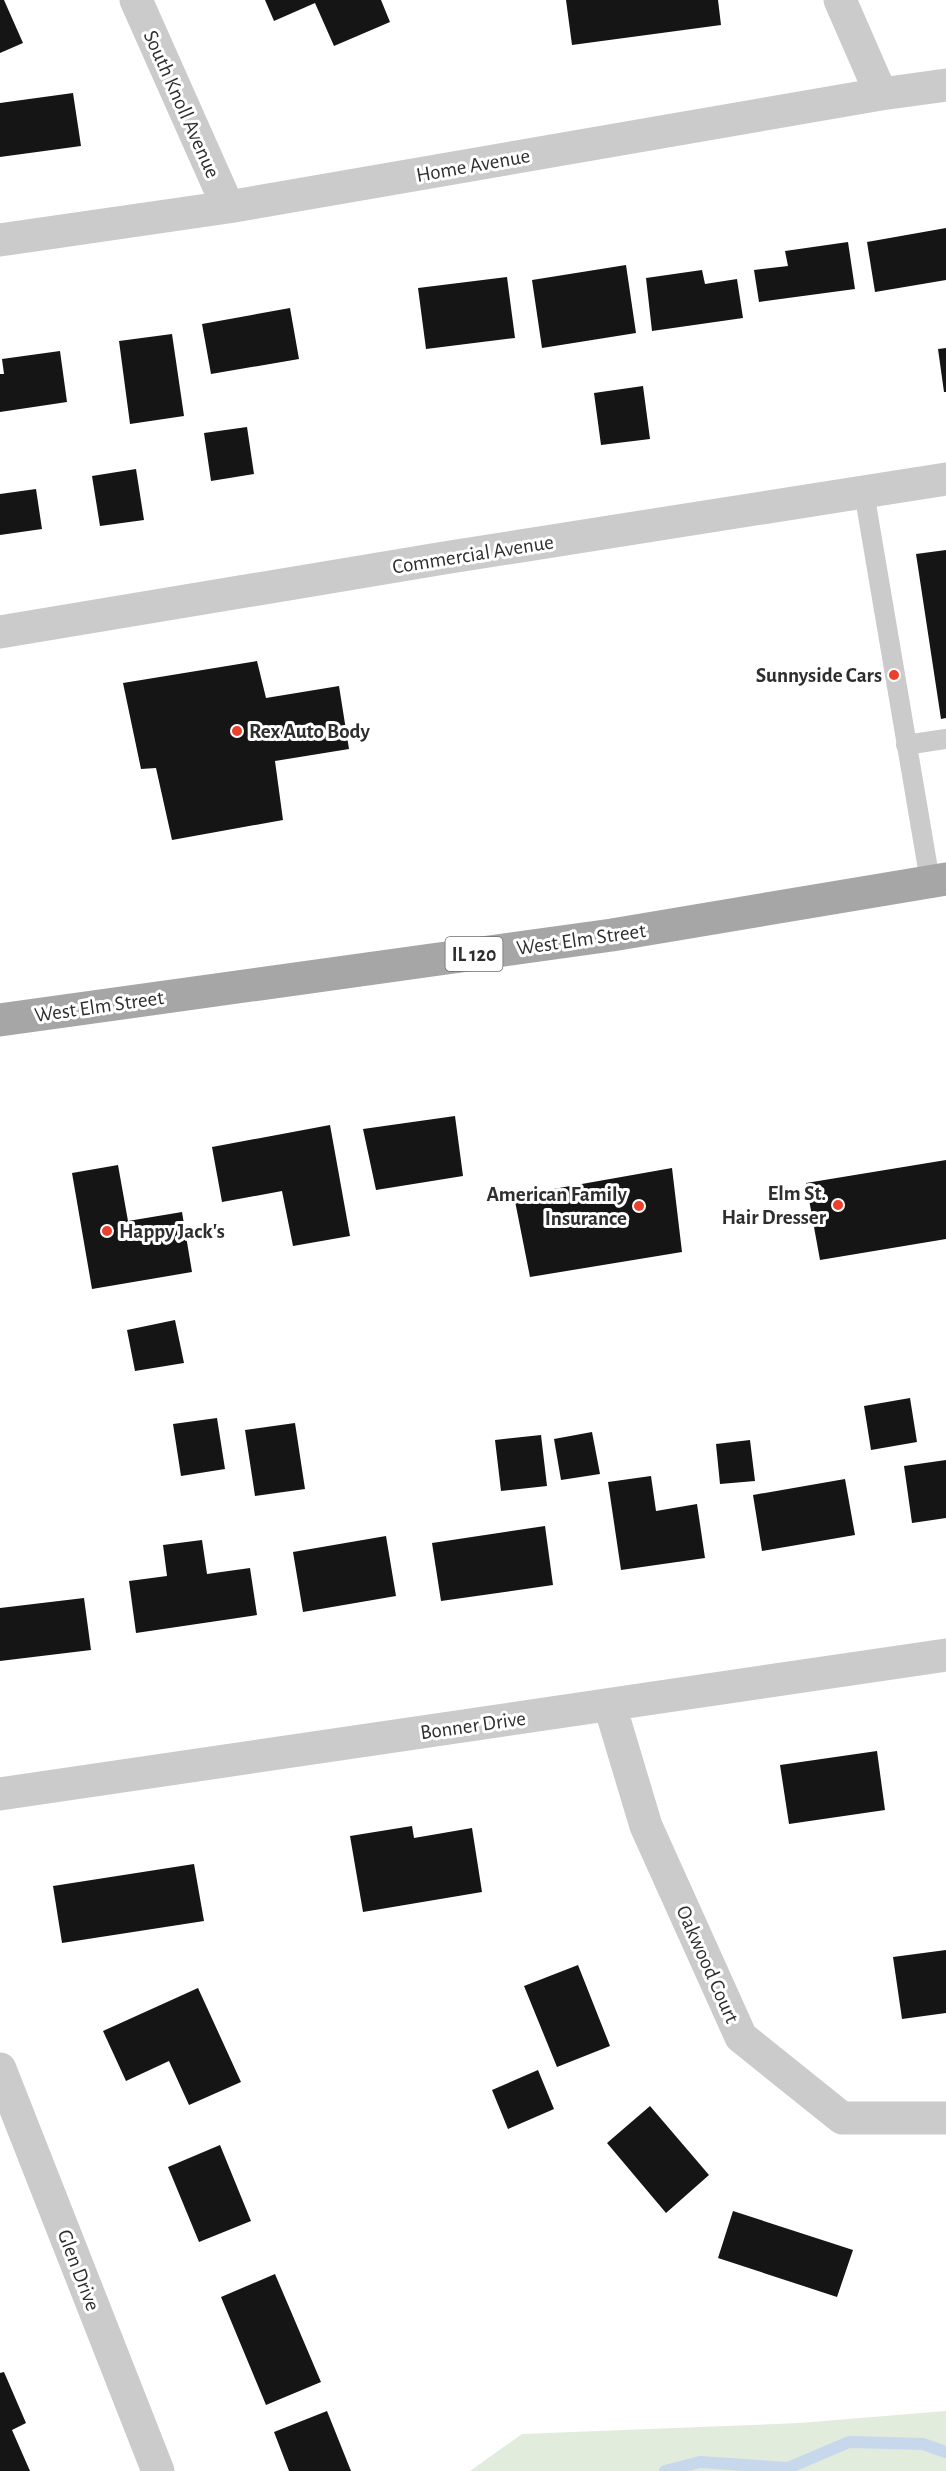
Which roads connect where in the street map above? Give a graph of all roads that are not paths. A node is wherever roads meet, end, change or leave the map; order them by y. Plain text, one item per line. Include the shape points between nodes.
1 (136, 0) edge
2 (840, 0) edge
3 (946, 85) edge
4 (881, 94) junction
5 (228, 207) junction
6 (0, 240) edge
7 (946, 479) edge
8 (864, 492) junction
9 (0, 632) edge
10 (946, 739) edge
11 (906, 746) junction
12 (938, 880) edge
13 (0, 1020) edge
14 (946, 1655) edge
15 (610, 1706) junction
16 (0, 1794) edge
17 (0, 2069) edge
18 (946, 2118) edge
19 (158, 2471) edge

1 - 5 street, South Knoll Avenue
2 - 4 street
3 - 4 street, Home Avenue
4 - 5 street, Home Avenue
5 - 6 street, Home Avenue
7 - 8 street, Commercial Avenue
8 - 9 street, Commercial Avenue
8 - 11 lane
10 - 11 lane
11 - 12 lane
12 - 13 main road, West Elm Street / IL 120 via 612,935
14 - 15 street, Bonner Drive
15 - 16 street, Bonner Drive
15 - 18 street, Oakwood Court via 646,1826 741,2037 842,2118
17 - 19 street, Glen Drive

